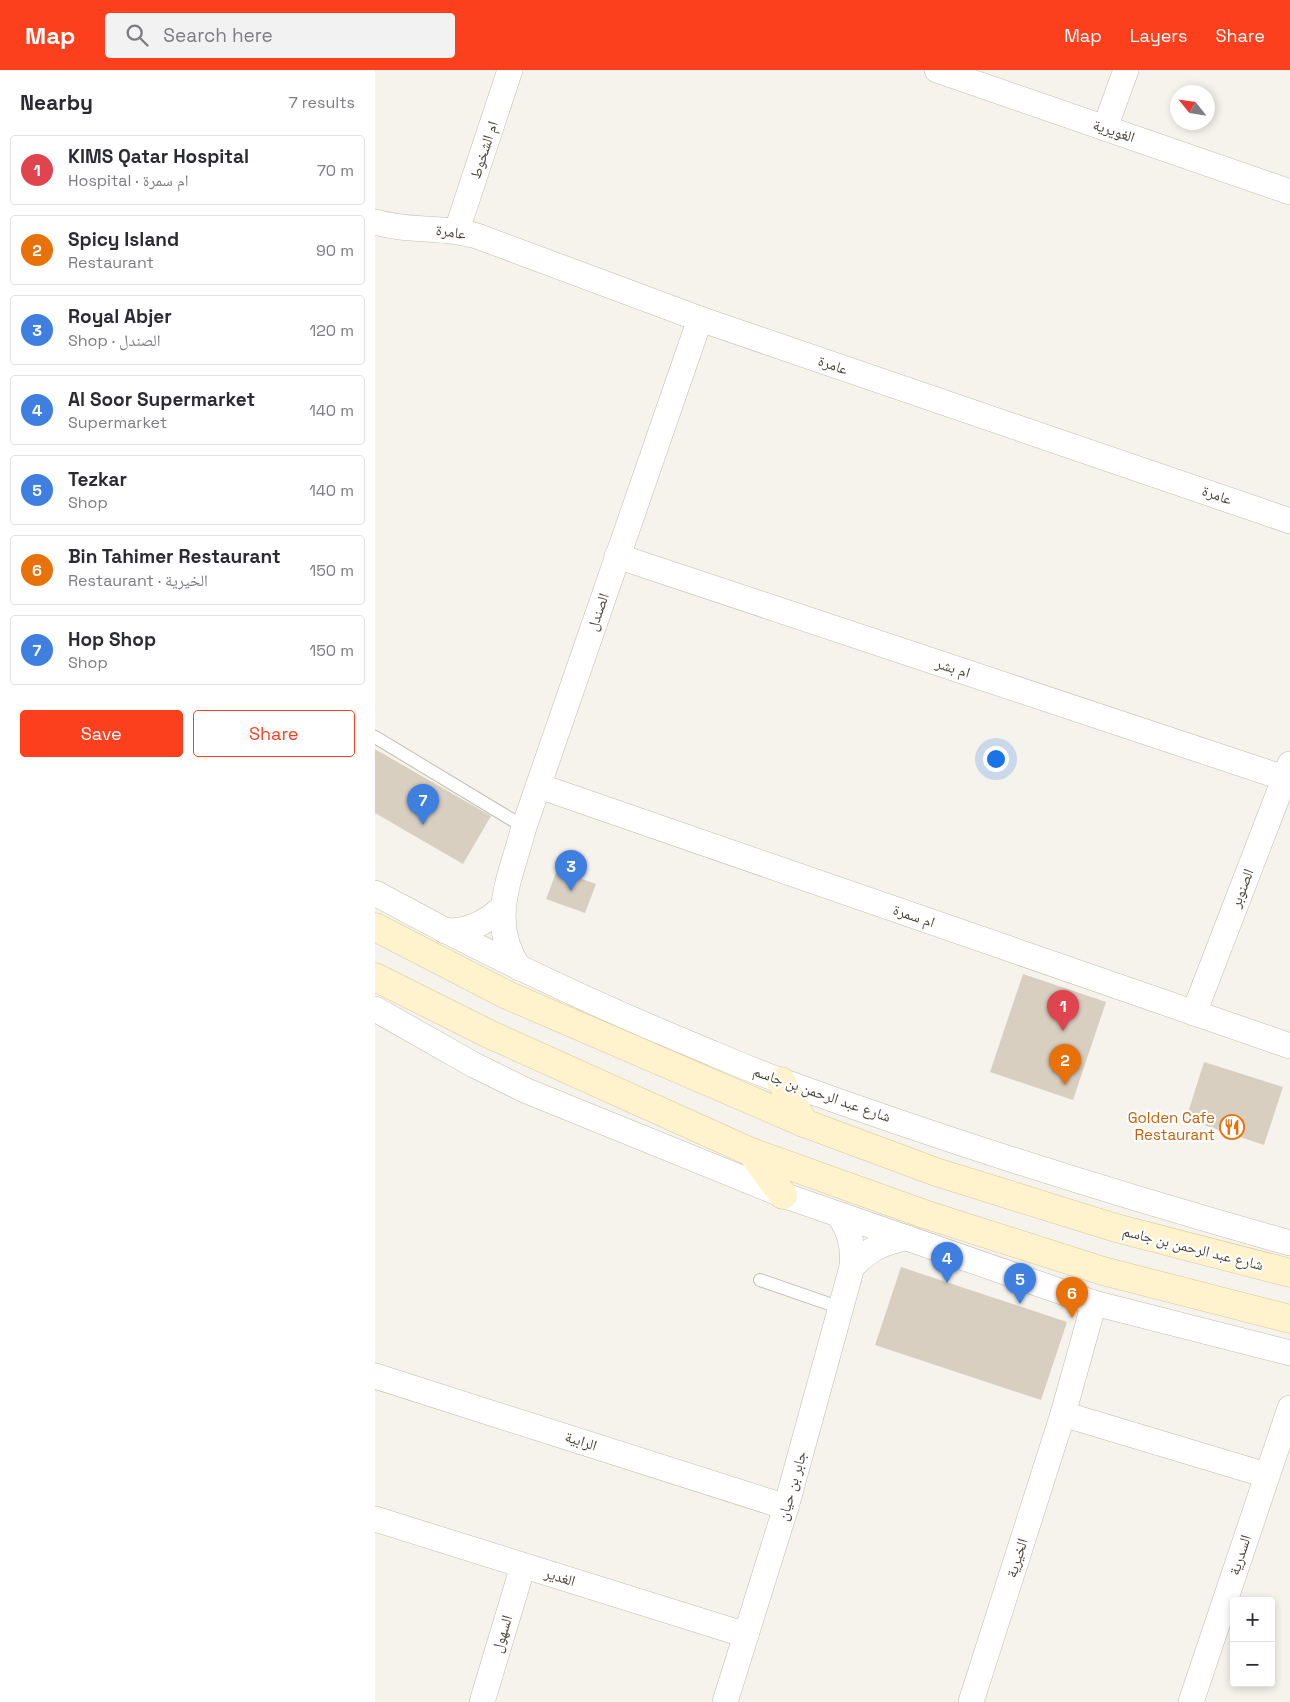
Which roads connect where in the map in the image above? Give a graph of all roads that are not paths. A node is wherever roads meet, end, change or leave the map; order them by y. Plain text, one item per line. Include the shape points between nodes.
1 (511, 70) edge
2 (937, 70) edge
3 (1126, 70) edge
4 (1105, 128) junction
5 (1290, 192) edge
6 (375, 222) edge
7 (457, 230) junction
8 (700, 319) junction
9 (1290, 521) edge
10 (617, 556) junction
11 (375, 737) edge
12 (1288, 774) edge
13 (539, 786) junction
14 (525, 827) junction
15 (375, 893) edge
16 (502, 908) junction
17 (375, 927) edge
18 (445, 931) junction
19 (519, 968) junction
20 (375, 977) edge
21 (375, 1010) edge
22 (1194, 1013) junction
23 (1290, 1046) edge
24 (781, 1081) junction
25 (804, 1123) junction
26 (751, 1152) junction
27 (783, 1195) junction
28 (839, 1215) junction
29 (907, 1238) junction
30 (1290, 1243) edge
31 (852, 1267) junction
32 (1290, 1273) edge
33 (760, 1280) dead end
34 (1095, 1303) junction
35 (841, 1308) junction
36 (1290, 1319) edge
37 (1290, 1353) edge
38 (375, 1376) edge
39 (1290, 1408) edge
40 (1063, 1414) junction
41 (1266, 1475) junction
42 (786, 1507) junction
43 (375, 1519) edge
44 (523, 1566) junction
45 (746, 1635) junction
46 (482, 1702) edge
47 (725, 1702) edge
48 (971, 1702) edge
49 (1191, 1702) edge

1 - 7 street, ام الشخوط
2 - 4 street, الغويرية
3 - 4 street
4 - 5 street, الغويرية
6 - 7 street, عامرة via 408,229
7 - 8 street, عامرة
8 - 9 street, عامرة
8 - 10 street, الصندل
10 - 12 street, ام بشر
10 - 13 street, الصندل
11 - 14 lane
12 - 22 street, الصنوبر
13 - 14 street, الصندل
13 - 22 street, ام سمرة
14 - 16 street, الصندل
15 - 18 street, شارع عبد الرحمن بن جاسم
16 - 18 street via 476,926 461,931
16 - 19 street, الصندل via 505,940
17 - 25 main road, شارع عبد الرحمن بن جاسم via 507,995
18 - 19 street, شارع عبد الرحمن بن جاسم
19 - 24 street, شارع عبد الرحمن بن جاسم via 644,1025
20 - 26 main road via 489,1034
21 - 27 street via 527,1092
22 - 23 street, ام سمرة
24 - 25 main road
24 - 30 street, شارع عبد الرحمن بن جاسم via 1123,1196
25 - 32 main road, شارع عبد الرحمن بن جاسم via 936,1172 1115,1228
26 - 27 main road
26 - 36 main road via 924,1214 1103,1271
27 - 28 street
28 - 29 street
28 - 31 street, جابر بن حيان via 851,1240
29 - 31 street via 876,1246
29 - 34 street
31 - 35 street, جابر بن حيان
33 - 35 lane
34 - 37 street
34 - 40 street, الخيرية
35 - 42 street, جابر بن حيان
38 - 42 street, الرابية
39 - 41 street, السدرية
40 - 41 street
40 - 48 street, الخيرية
41 - 49 street, السدرية
42 - 45 street, جابر بن حيان
43 - 44 street, الغدير
44 - 45 street, الغدير
44 - 46 street, السهول
45 - 47 street, جابر بن حيان

